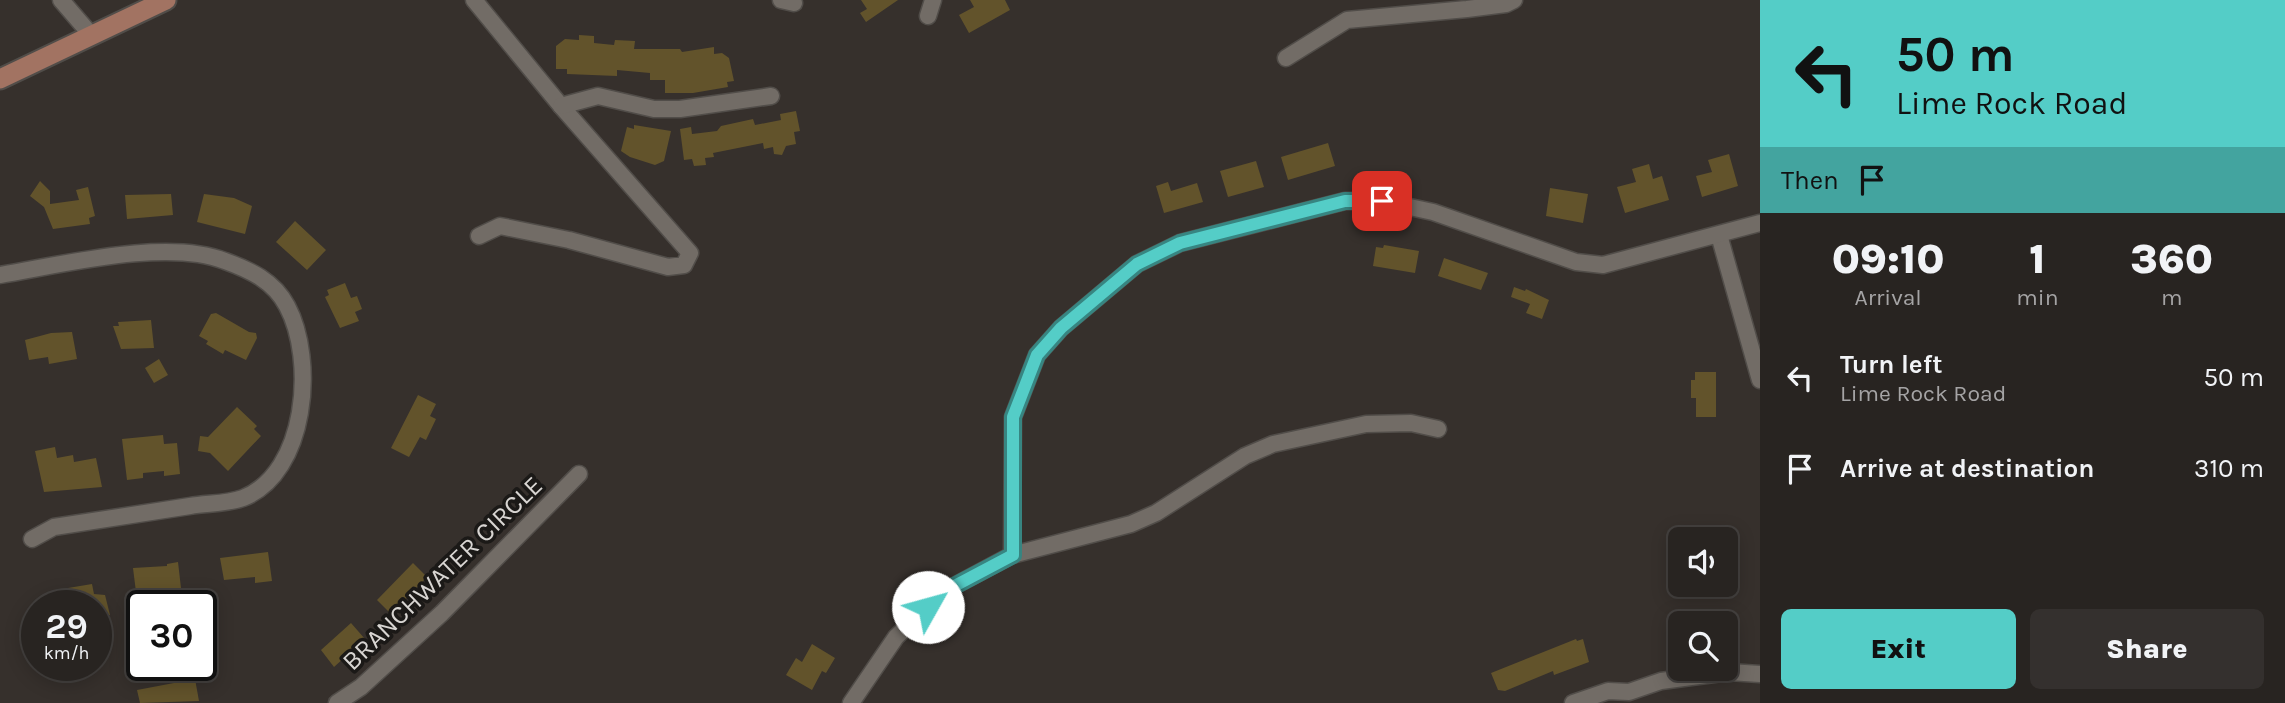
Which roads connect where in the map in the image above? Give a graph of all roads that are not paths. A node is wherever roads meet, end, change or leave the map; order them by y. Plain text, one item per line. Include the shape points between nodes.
1 (61, 0) edge
2 (474, 0) edge
3 (933, 0) edge
4 (1514, 0) edge
5 (163, 1) edge
6 (928, 16) dead end
7 (92, 36) junction
8 (1286, 58) dead end
9 (0, 79) edge
10 (771, 96) dead end
11 (561, 106) junction
12 (1760, 223) edge
13 (1719, 235) junction
14 (479, 236) dead end
15 (0, 275) edge
16 (1760, 380) edge
17 (1438, 429) dead end
18 (579, 474) dead end
19 (32, 539) dead end
20 (1013, 555) junction
21 (1760, 674) edge
22 (337, 703) edge
23 (851, 703) edge
24 (1573, 703) edge

1 - 7 street
2 - 11 street
3 - 6 street
4 - 8 street via 1347,20
5 - 7 main road
7 - 9 main road
10 - 11 street via 680,109 654,109 598,96
11 - 14 street via 682,241 690,253 684,265 668,267 500,226
12 - 13 street
13 - 16 street
13 - 20 street via 1603,265 1576,262 1433,212 1382,201 1345,201 1180,243 1137,264 1061,328 1037,355 1013,417
15 - 19 street via 118,256 186,252 222,259 258,275 287,306 296,328 303,377 295,439 270,482 242,498 54,527
17 - 20 street via 1411,423 1366,424 1273,444 1132,524
18 - 22 street, BRANCHWATER CIRCLE via 442,613
20 - 23 street via 943,592 896,637
21 - 24 street via 1729,672 1661,681

